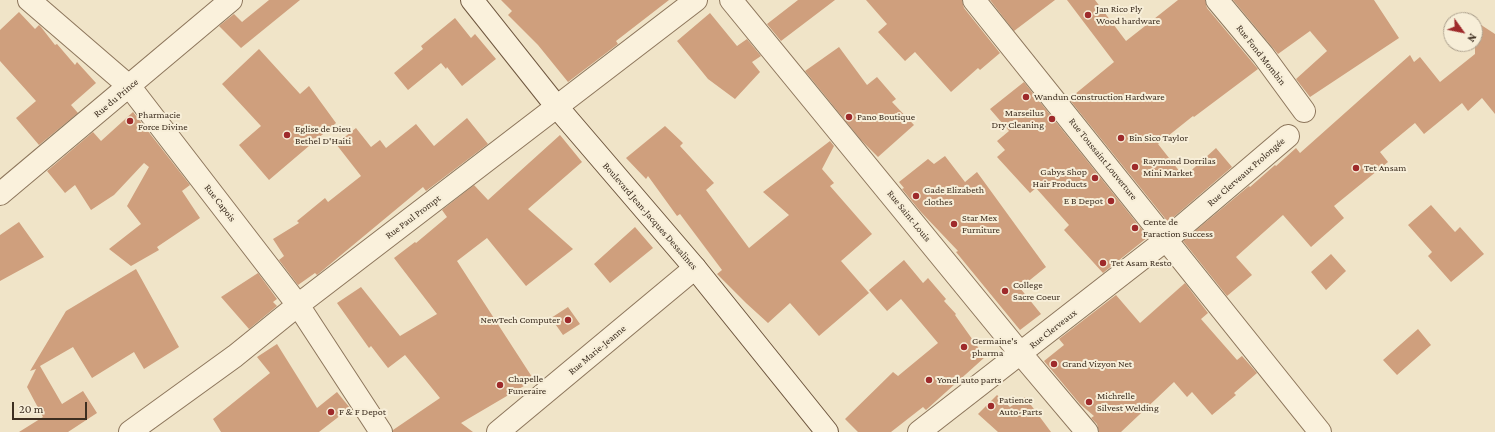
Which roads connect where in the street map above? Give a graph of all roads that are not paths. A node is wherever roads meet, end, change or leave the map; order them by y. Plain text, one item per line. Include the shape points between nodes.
1 (30, 0) edge
2 (232, 0) edge
3 (472, 0) edge
4 (696, 0) edge
5 (731, 0) edge
6 (974, 0) edge
7 (1217, 0) edge
8 (130, 87) junction
9 (557, 107) junction
10 (1304, 111) dead end
11 (1288, 136) dead end
12 (0, 194) edge
13 (1167, 239) junction
14 (695, 268) junction
15 (298, 304) junction
16 (1021, 354) junction
17 (130, 432) edge
18 (381, 432) edge
19 (498, 432) edge
20 (827, 432) edge
21 (919, 432) edge
22 (1087, 432) edge
23 (1320, 432) edge

1 - 8 street, Rue Capois
2 - 8 street, Rue du Prince
3 - 9 street, Boulevard Jean-Jacques Dessalines
4 - 9 street, Rue Paul Prompt
5 - 16 street, Rue Saint-Louis
6 - 13 street, Rue Toussaint Louverture
7 - 10 street, Rue Fond Mombin via 1263,55
8 - 12 street, Rue du Prince
8 - 15 street, Rue Capois
9 - 14 street, Boulevard Jean-Jacques Dessalines
9 - 15 street, Rue Paul Prompt
11 - 13 street, Rue Clerveaux Prolongée
13 - 16 street, Rue Clerveaux
13 - 23 street, Rue Toussaint Louverture
14 - 19 street, Rue Marie-Jeanne
14 - 20 street, Boulevard Jean-Jacques Dessalines
15 - 17 street, Rue Paul Prompt via 235,356
15 - 18 street, Rue Capois
16 - 21 street, Rue Clerveaux
16 - 22 street, Rue Saint-Louis

